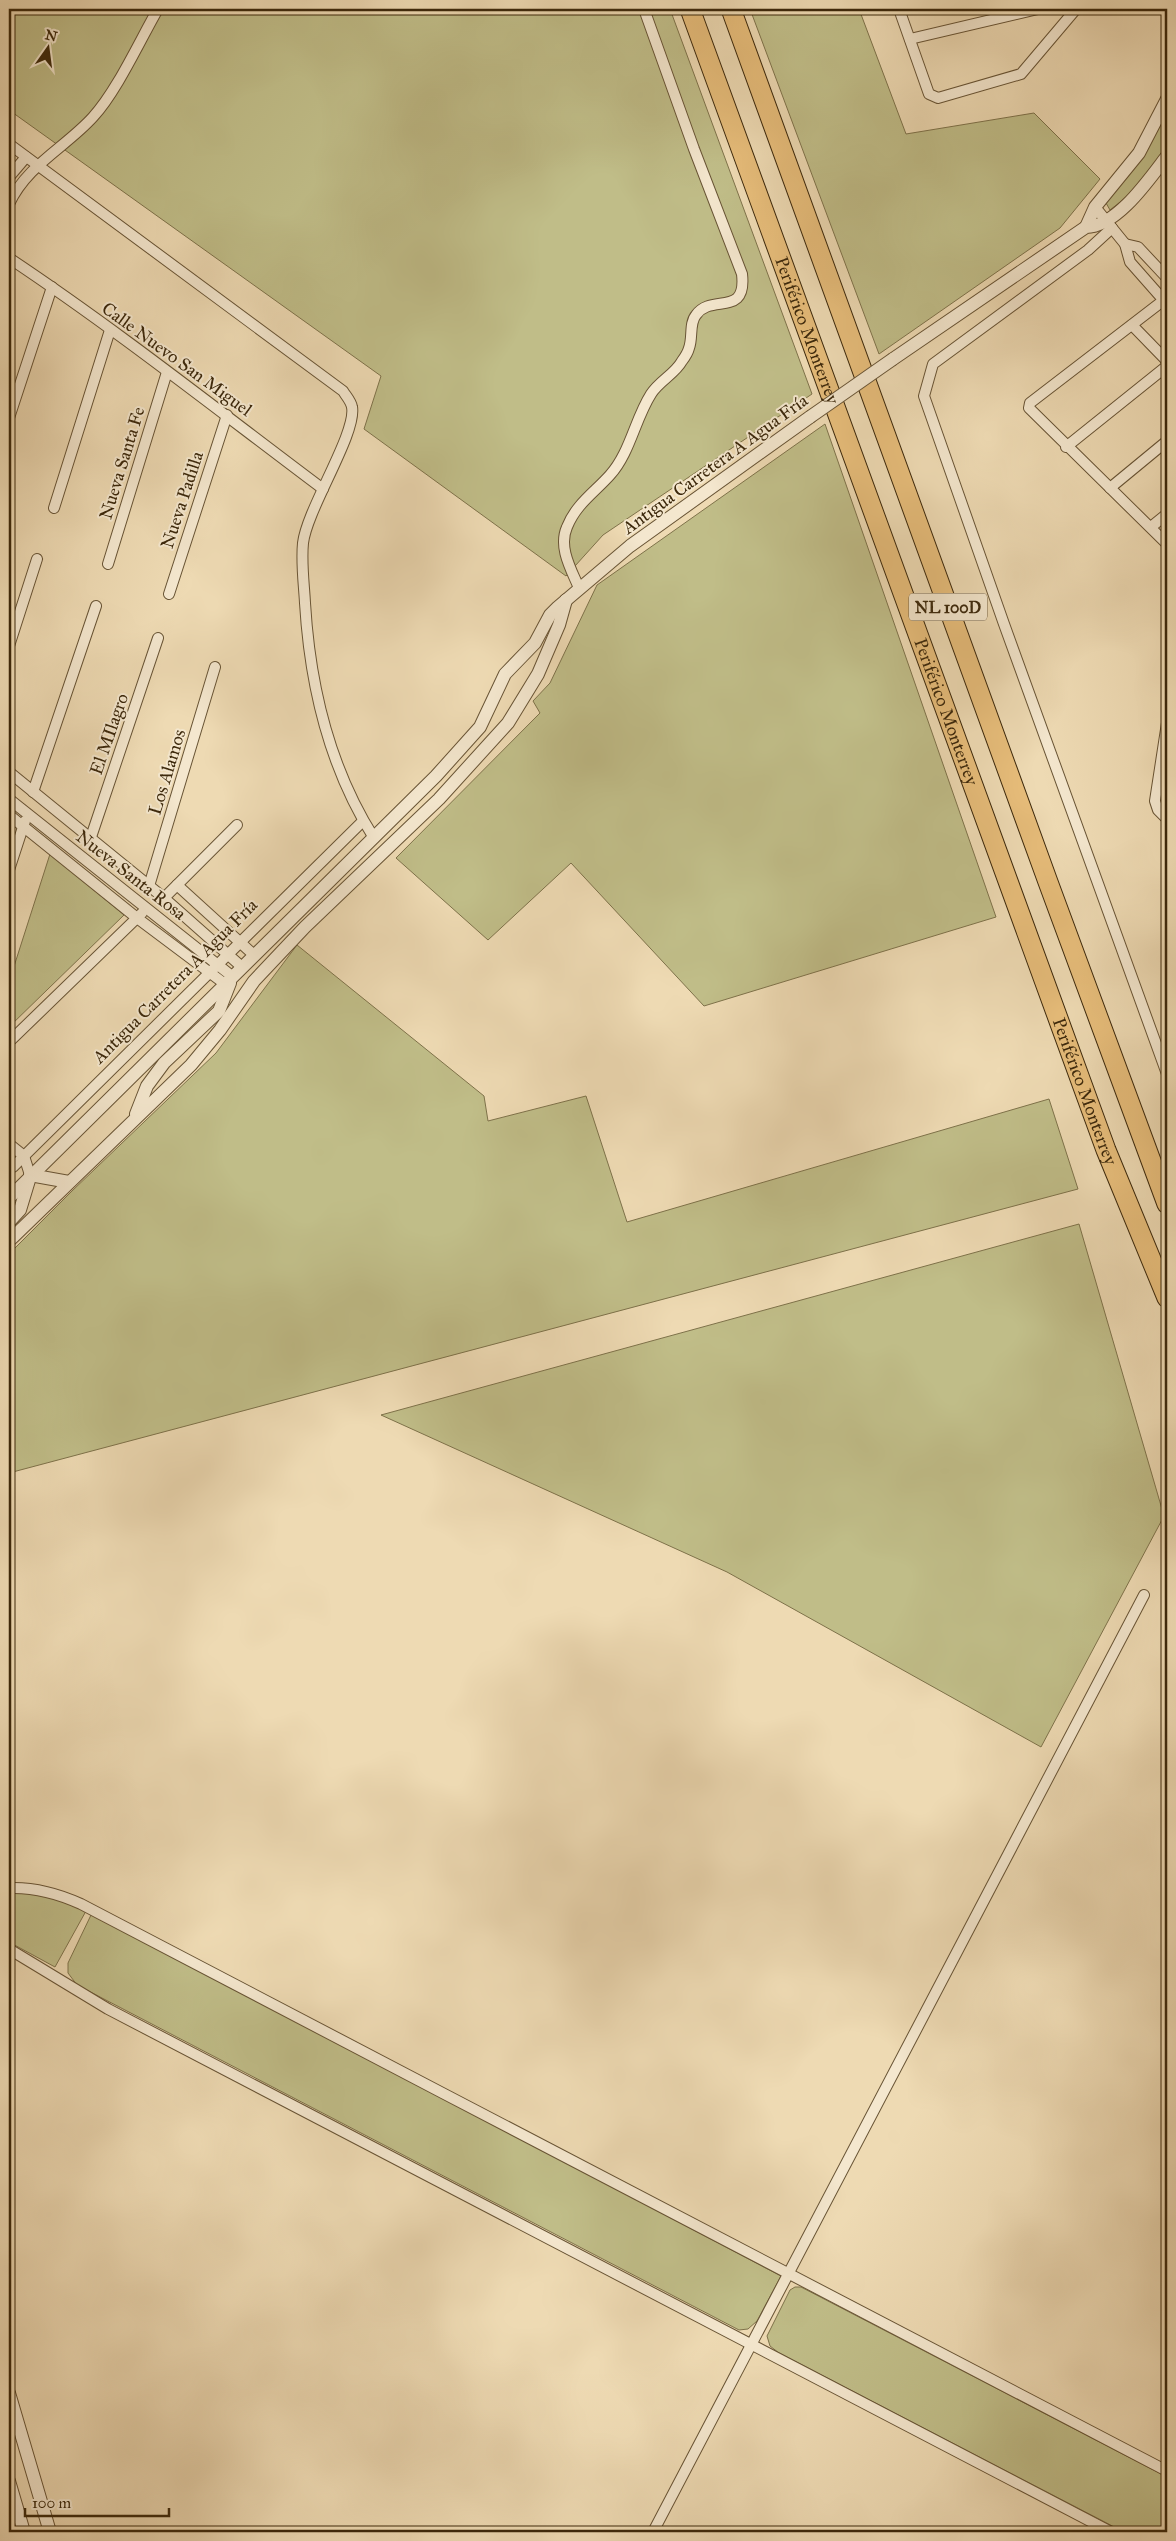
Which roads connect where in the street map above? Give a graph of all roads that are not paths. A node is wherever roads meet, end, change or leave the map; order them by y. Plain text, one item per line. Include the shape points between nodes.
1 (158, 9) edge
2 (644, 9) edge
3 (690, 9) edge
4 (731, 9) edge
5 (899, 9) edge
6 (1038, 9) edge
7 (1072, 11) edge
8 (910, 39) junction
9 (1167, 99) edge
10 (9, 144) edge
11 (1167, 156) edge
12 (26, 157) junction
13 (36, 165) junction
14 (9, 177) edge
15 (9, 204) edge
16 (1095, 207) junction
17 (1109, 225) junction
18 (1086, 227) junction
19 (1125, 244) junction
20 (9, 258) edge
21 (1167, 278) edge
22 (52, 287) junction
23 (1166, 302) edge
24 (1132, 325) junction
25 (110, 330) junction
26 (1167, 361) edge
27 (1167, 366) edge
28 (167, 372) junction
29 (226, 415) junction
30 (9, 418) edge
31 (1167, 441) edge
32 (1066, 447) junction
33 (1110, 488) junction
34 (323, 489) junction
35 (54, 508) dead end
36 (1167, 514) edge
37 (1151, 527) junction
38 (1167, 544) edge
39 (37, 559) dead end
40 (108, 564) dead end
41 (578, 588) junction
42 (169, 594) dead end
43 (566, 600) junction
44 (96, 606) dead end
45 (158, 638) dead end
46 (9, 646) edge
47 (215, 667) dead end
48 (1167, 723) edge
49 (1165, 746) edge
50 (9, 772) edge
51 (33, 792) junction
52 (9, 800) edge
53 (9, 815) edge
54 (27, 815) junction
55 (1167, 819) edge
56 (363, 821) junction
57 (237, 825) dead end
58 (23, 826) junction
59 (374, 838) junction
60 (90, 840) junction
61 (9, 870) edge
62 (177, 885) junction
63 (149, 886) junction
64 (164, 898) junction
65 (146, 908) junction
66 (137, 918) junction
67 (238, 942) junction
68 (227, 954) junction
69 (254, 955) junction
70 (217, 964) junction
71 (242, 967) junction
72 (209, 972) junction
73 (229, 980) junction
74 (9, 1042) edge
75 (1167, 1074) edge
76 (134, 1119) junction
77 (9, 1144) edge
78 (24, 1156) junction
79 (11, 1165) edge
80 (30, 1175) junction
81 (69, 1182) junction
82 (9, 1198) edge
83 (1167, 1204) edge
84 (9, 1222) edge
85 (9, 1241) edge
86 (1167, 1298) edge
87 (1144, 1595) dead end
88 (9, 1888) edge
89 (9, 1949) edge
90 (788, 2275) junction
91 (750, 2345) junction
92 (9, 2394) edge
93 (1167, 2471) edge
94 (9, 2481) edge
95 (24, 2532) edge
96 (50, 2532) edge
97 (653, 2532) edge
98 (1111, 2532) edge

1 - 13 street via 94,116 62,147
2 - 41 street via 744,286 734,301 697,312 689,348 681,364 652,392 619,462 611,474 583,499 567,527 565,554
3 - 86 highway, Periférico Monterrey / NL 100D via 1103,1141
4 - 83 highway, Periférico Monterrey / NL 100D
5 - 8 street
6 - 8 street
7 - 8 street via 1021,74 938,98 929,94
9 - 16 street via 1138,153
10 - 12 street
11 - 17 street
12 - 13 street
12 - 14 street
13 - 15 street
13 - 34 street via 343,391 352,408 352,418
16 - 17 street
16 - 18 street
17 - 18 street, Antigua Carretera A Agua Fría
17 - 19 street
17 - 75 street via 1088,250 933,364 924,396
18 - 41 street, Antigua Carretera A Agua Fría, bridge via 810,417 630,546
19 - 21 street via 1138,247
19 - 23 street via 1130,262
20 - 22 street, Calle Nuevo San Miguel
22 - 25 street, Calle Nuevo San Miguel
22 - 30 street
23 - 24 street
24 - 26 street
24 - 32 street via 1030,403 1032,413
25 - 28 street, Calle Nuevo San Miguel
25 - 35 street
27 - 32 street
28 - 29 street, Calle Nuevo San Miguel
28 - 40 street, Nueva Santa Fe
29 - 34 street, Calle Nuevo San Miguel
29 - 42 street, Nueva Padilla
31 - 33 street
32 - 33 street
33 - 37 street
34 - 56 street via 303,544 307,638 332,752
36 - 37 street
37 - 38 street
39 - 46 street
41 - 43 street, Antigua Carretera A Agua Fría
43 - 59 street, Antigua Carretera A Agua Fría via 550,616 535,643 504,674 480,727
43 - 76 street, Antigua Carretera A Agua Fría via 548,652 508,723 439,799 305,927 254,981 191,1065
44 - 51 street
45 - 60 street, El MIlagro
47 - 63 street, Los Alamos
48 - 49 street
49 - 55 street via 1155,801
50 - 51 street
51 - 60 street
52 - 54 street, Nueva Santa Rosa
53 - 58 street, Nueva Santa Rosa
54 - 58 street
54 - 65 street, Nueva Santa Rosa
56 - 59 street
56 - 67 street, Antigua Carretera A Agua Fría
57 - 62 street
58 - 61 street
58 - 66 street, Nueva Santa Rosa
59 - 69 street, Antigua Carretera A Agua Fría
60 - 63 street
62 - 64 street
62 - 67 street
63 - 64 street
64 - 68 street
65 - 66 street
65 - 70 street, Nueva Santa Rosa
66 - 72 street, Nueva Santa Rosa
66 - 74 street
67 - 68 street, Antigua Carretera A Agua Fría
67 - 69 street
68 - 70 street, Antigua Carretera A Agua Fría
68 - 71 street
69 - 71 street, Antigua Carretera A Agua Fría
70 - 72 street, Antigua Carretera A Agua Fría
70 - 73 street, Nueva Santa Rosa
71 - 73 street, Antigua Carretera A Agua Fría
72 - 73 street, Nueva Santa Rosa
72 - 78 street, Antigua Carretera A Agua Fría
73 - 76 street via 219,1011 164,1063 146,1086
73 - 80 street, Antigua Carretera A Agua Fría
76 - 81 street, Antigua Carretera A Agua Fría
77 - 78 street
78 - 79 street, Antigua Carretera A Agua Fría
78 - 80 street
79 - 80 street
80 - 81 street
80 - 82 street
80 - 84 street via 20,1210
81 - 85 street, Antigua Carretera A Agua Fría
87 - 90 street
88 - 90 street via 38,1889 81,1904
89 - 91 street via 108,2009
90 - 91 street
90 - 93 street
91 - 97 street
91 - 98 street
92 - 96 street
94 - 95 street

